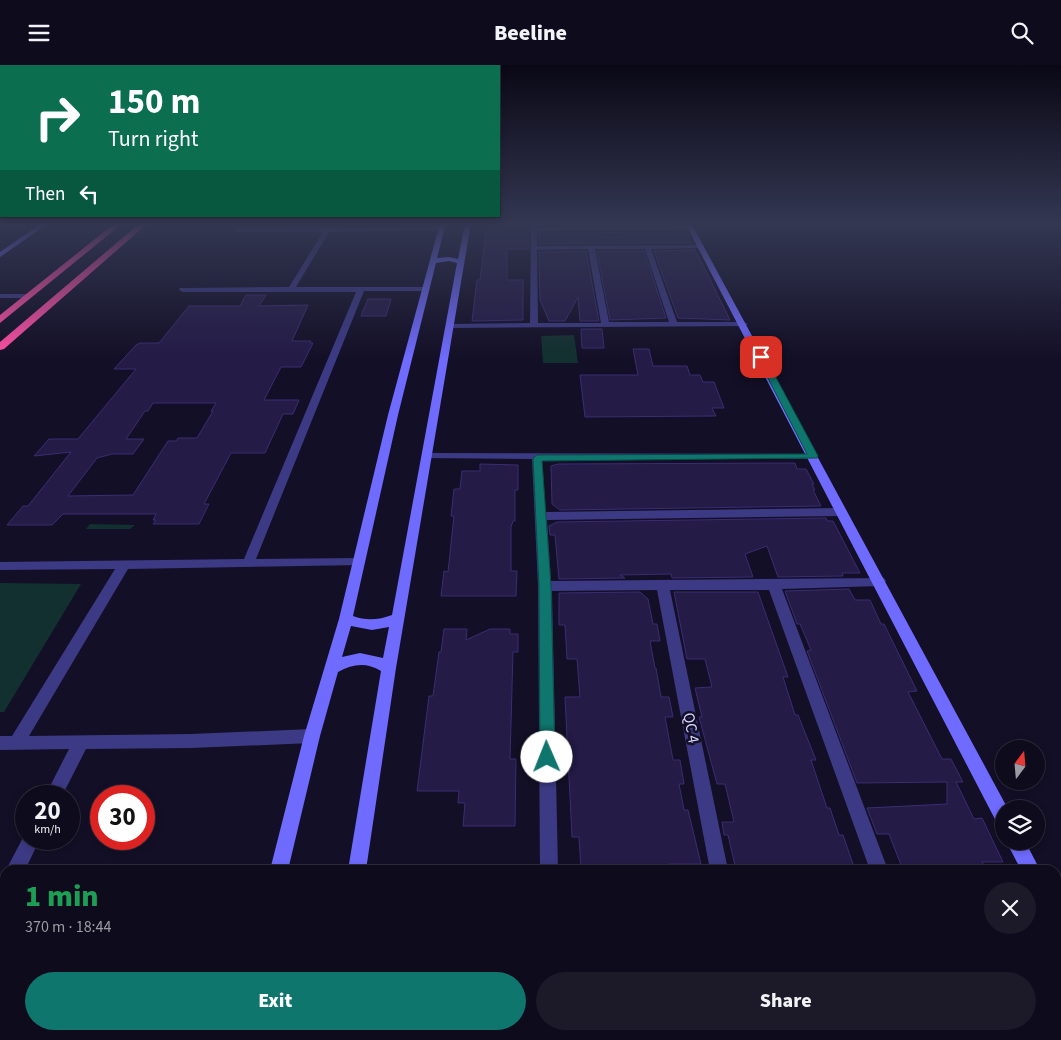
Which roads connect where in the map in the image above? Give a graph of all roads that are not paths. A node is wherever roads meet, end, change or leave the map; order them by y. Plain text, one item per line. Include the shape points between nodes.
1 (63, 268) edge
2 (91, 268) edge
3 (304, 268) edge
4 (430, 268) edge
5 (460, 268) edge
6 (534, 268) edge
7 (595, 268) edge
8 (655, 268) edge
9 (713, 268) edge
10 (361, 289) junction
11 (425, 289) junction
12 (183, 290) dead end
13 (291, 290) junction
14 (0, 296) edge
15 (29, 296) junction
16 (0, 319) edge
17 (674, 324) junction
18 (744, 324) junction
19 (534, 325) junction
20 (605, 325) junction
21 (450, 326) junction
22 (0, 347) edge
23 (427, 456) junction
24 (813, 456) junction
25 (537, 458) junction
26 (841, 513) junction
27 (541, 516) junction
28 (358, 562) junction
29 (248, 564) junction
30 (124, 565) junction
31 (0, 566) edge
32 (879, 581) junction
33 (774, 585) junction
34 (545, 586) junction
35 (663, 587) junction
36 (398, 618) junction
37 (346, 619) junction
38 (389, 668) junction
39 (331, 669) junction
40 (312, 736) junction
41 (80, 742) junction
42 (8, 743) edge
43 (58, 785) edge
44 (995, 802) edge
45 (25, 850) edge
46 (1020, 850) edge
47 (18, 865) edge
48 (280, 865) edge
49 (358, 865) edge
50 (549, 865) edge
51 (718, 865) edge
52 (877, 865) edge
53 (1027, 865) edge

1 - 15 highway
2 - 22 highway
3 - 13 street
4 - 11 main road
5 - 21 main road
6 - 19 street
7 - 20 street
8 - 17 street
9 - 18 main road
10 - 11 street
10 - 13 street
10 - 29 street
11 - 28 main road
12 - 13 street
14 - 15 street
15 - 16 highway
17 - 18 street
17 - 20 street
18 - 24 main road
19 - 20 street
19 - 21 street
21 - 23 main road
23 - 25 street
23 - 36 main road
24 - 25 street
24 - 26 main road
25 - 27 street
26 - 27 street
26 - 32 main road
27 - 34 street
28 - 29 street
28 - 37 main road
29 - 30 street
30 - 31 street
30 - 42 street
32 - 33 street
32 - 44 main road
33 - 35 street
33 - 52 street
34 - 35 street
34 - 50 street
35 - 51 street, QC 4
36 - 37 main road via 378,626
36 - 38 main road
37 - 39 main road
38 - 39 main road via 378,661 359,658
38 - 49 main road
39 - 40 main road
40 - 41 street
40 - 48 main road
41 - 42 street
41 - 43 street
45 - 47 street
46 - 53 main road

